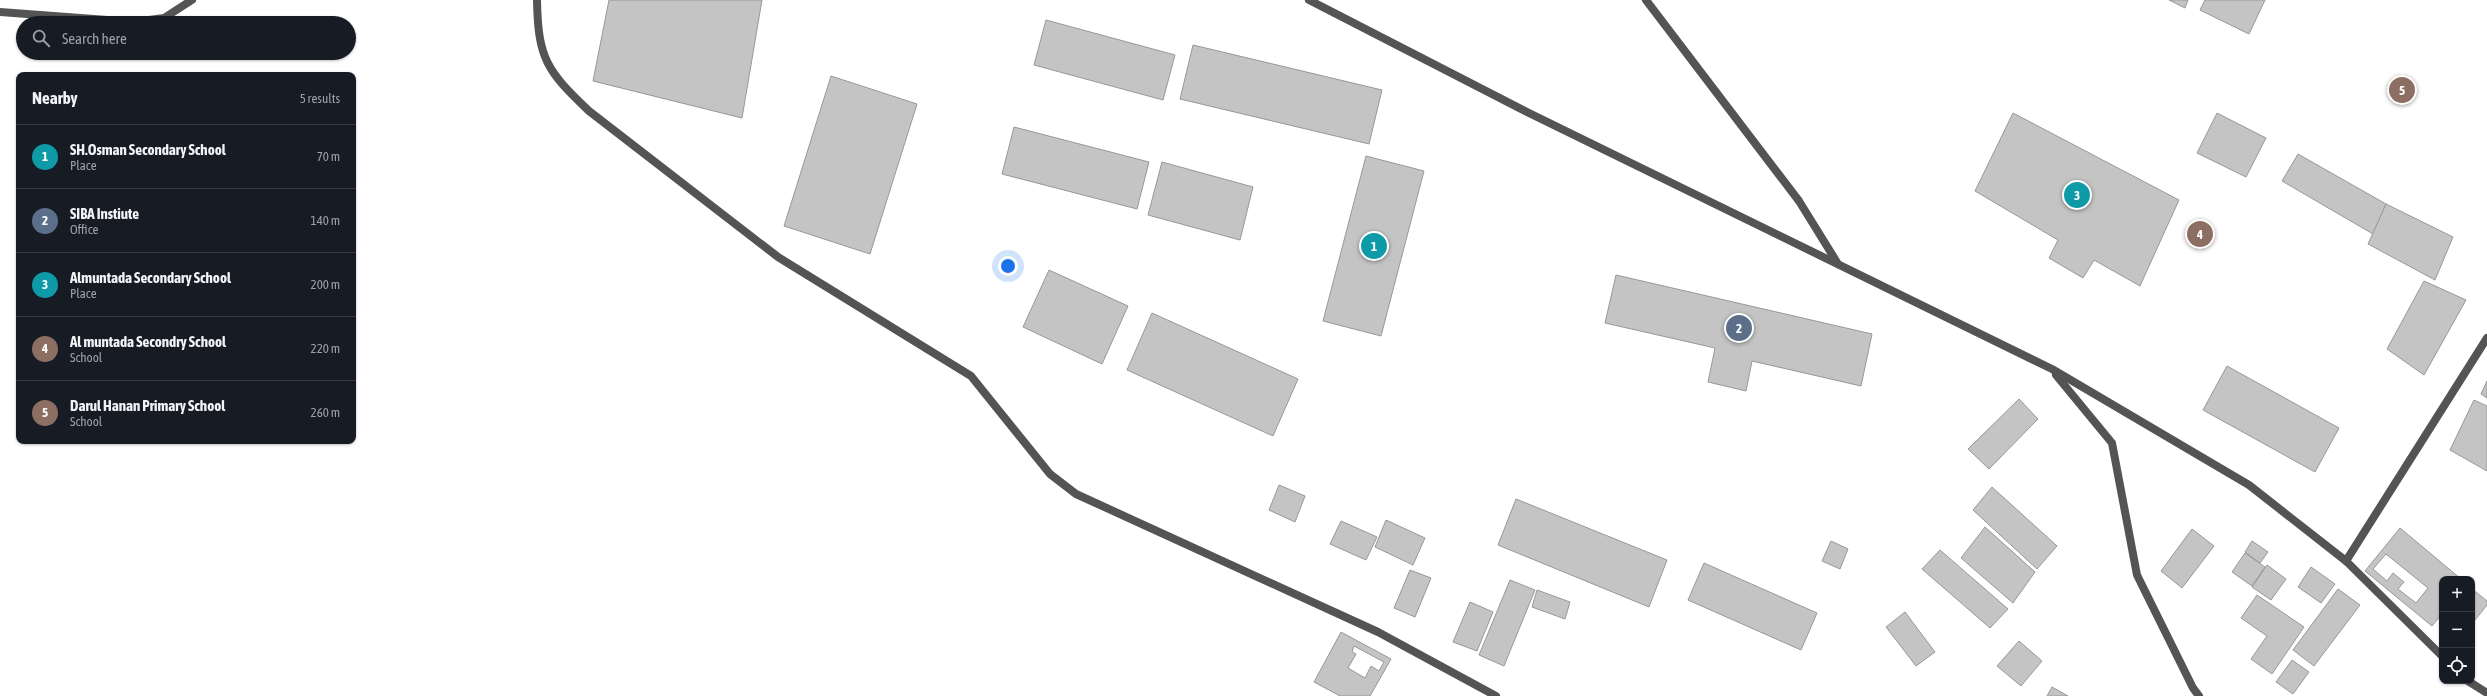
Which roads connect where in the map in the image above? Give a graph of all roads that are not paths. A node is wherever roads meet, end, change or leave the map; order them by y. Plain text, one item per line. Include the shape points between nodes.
1 (192, 0) edge
2 (537, 0) edge
3 (1309, 0) edge
4 (1646, 0) edge
5 (0, 12) edge
6 (54, 16) edge
7 (167, 16) edge
8 (1840, 266) junction
9 (2487, 338) edge
10 (2052, 369) junction
11 (2346, 561) junction
12 (2439, 653) edge
13 (2473, 684) edge
14 (2487, 693) edge
15 (1496, 696) edge
16 (2200, 696) edge

1 - 7 street
2 - 15 street via 537,28 542,55 562,85 589,110 778,257 971,376 1050,474 1076,494 1378,632
3 - 8 street via 1530,113
4 - 8 street via 1799,202
5 - 6 street
8 - 10 street
9 - 11 street
10 - 11 street via 2249,485
10 - 16 street via 2112,443 2137,574 2193,688
11 - 12 street
13 - 14 street

